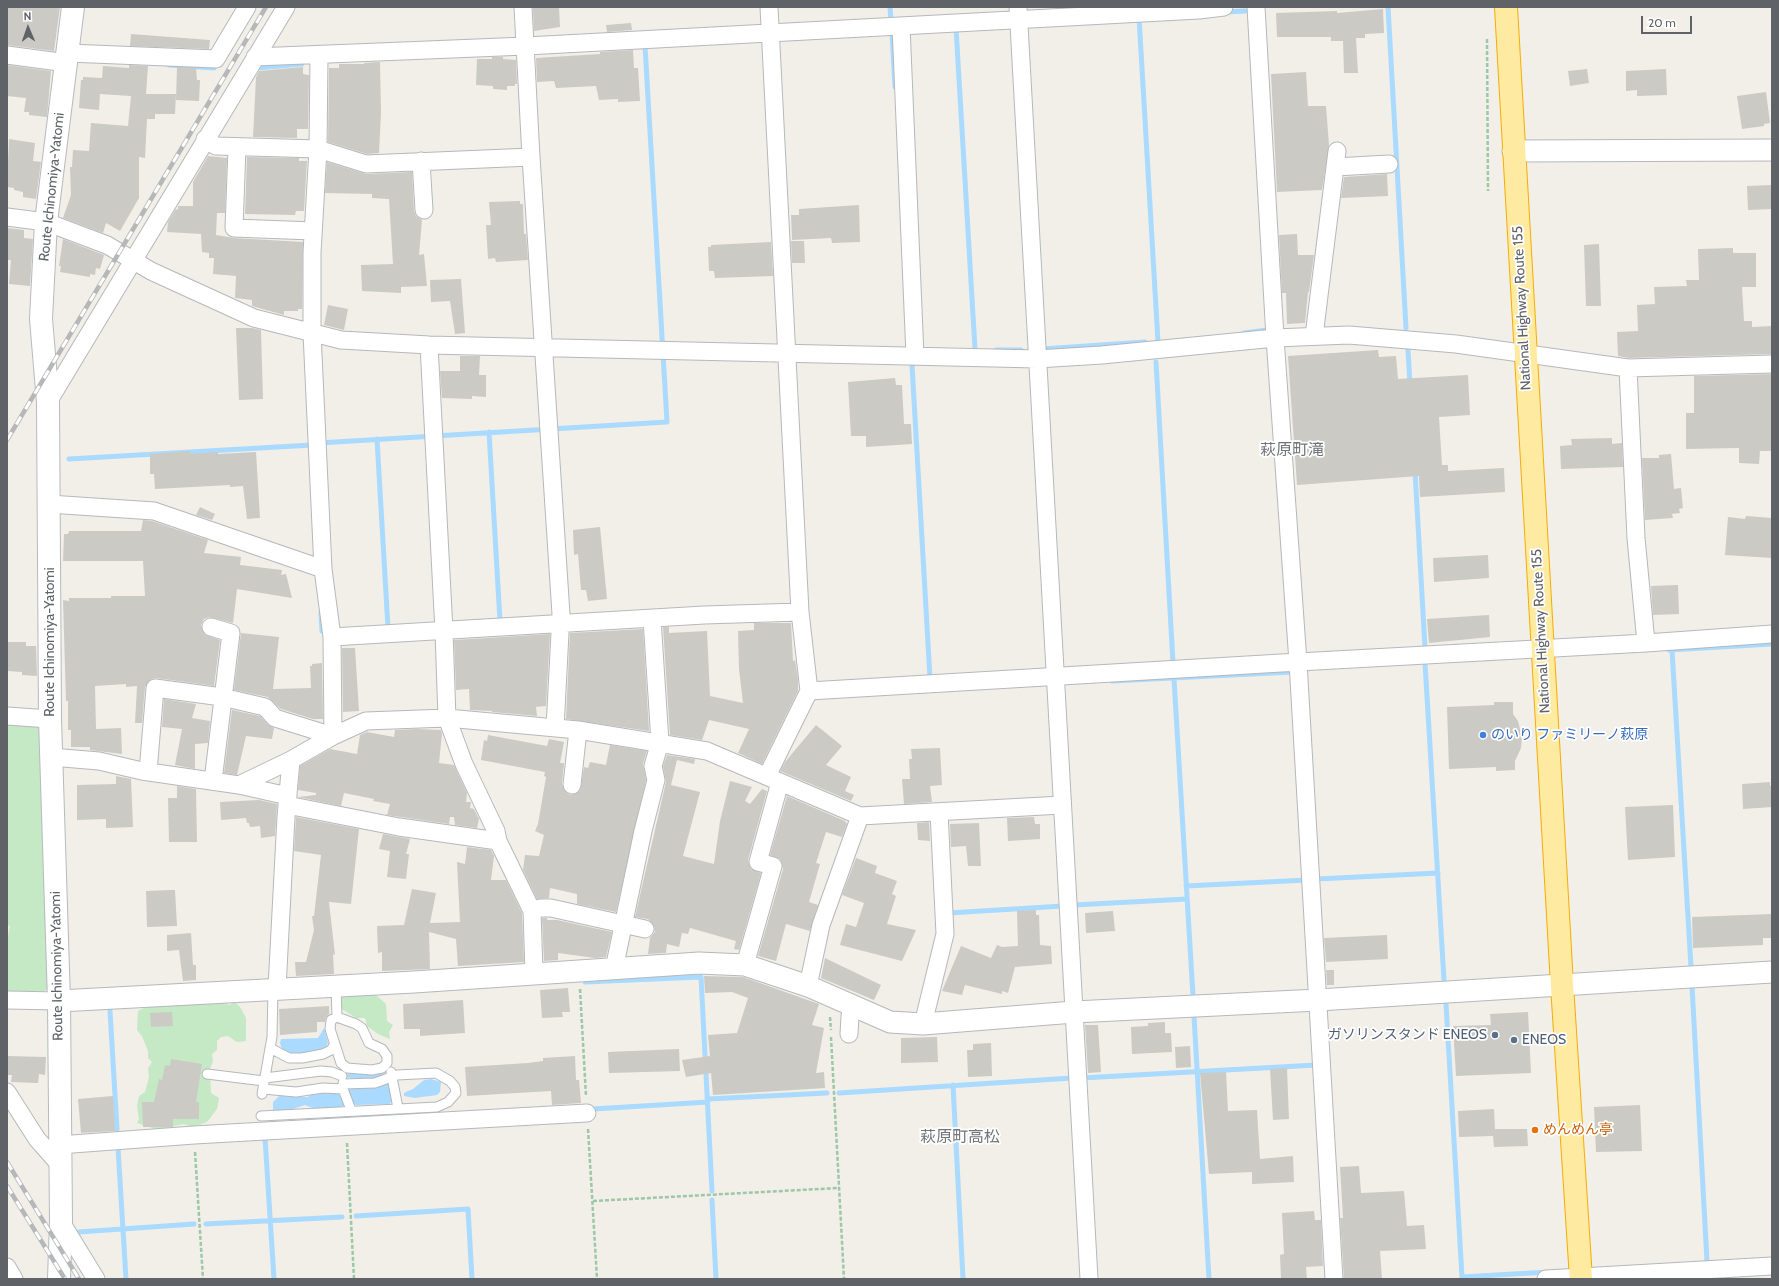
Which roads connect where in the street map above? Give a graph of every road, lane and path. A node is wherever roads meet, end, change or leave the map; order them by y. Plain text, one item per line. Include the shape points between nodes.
1 (73, 7) edge
2 (247, 7) edge
3 (286, 7) edge
4 (523, 7) edge
5 (769, 7) edge
6 (1224, 7) edge
7 (1256, 7) edge
8 (1506, 7) edge
9 (1018, 13) edge
10 (901, 26) junction
11 (771, 33) junction
12 (1487, 38) dead end
13 (526, 46) junction
14 (7, 55) edge
15 (319, 55) junction
16 (255, 57) junction
17 (68, 58) junction
18 (205, 139) junction
19 (237, 148) junction
20 (318, 149) junction
21 (1772, 150) edge
22 (1513, 151) junction
23 (530, 157) junction
24 (421, 161) junction
25 (1389, 164) dead end
26 (1488, 191) dead end
27 (424, 210) dead end
28 (7, 217) edge
29 (46, 222) junction
30 (313, 231) junction
31 (132, 260) junction
32 (312, 334) junction
33 (1314, 336) junction
34 (1275, 338) junction
35 (429, 345) junction
36 (544, 348) junction
37 (786, 354) junction
38 (1525, 354) junction
39 (915, 356) junction
40 (1037, 359) junction
41 (1772, 364) edge
42 (1628, 368) junction
43 (48, 402) junction
44 (49, 504) junction
45 (323, 568) junction
46 (800, 612) junction
47 (652, 619) junction
48 (560, 624) junction
49 (211, 627) dead end
50 (444, 631) junction
51 (1772, 634) edge
52 (332, 637) junction
53 (1646, 644) junction
54 (1542, 649) junction
55 (1298, 662) junction
56 (1056, 676) junction
57 (809, 691) junction
58 (222, 698) junction
59 (7, 716) edge
60 (446, 718) junction
61 (50, 720) junction
62 (555, 728) junction
63 (578, 730) junction
64 (333, 736) junction
65 (660, 742) junction
66 (51, 757) junction
67 (292, 760) junction
68 (148, 772) junction
69 (774, 779) junction
70 (213, 781) junction
71 (239, 785) junction
72 (572, 785) dead end
73 (287, 800) junction
74 (1062, 805) junction
75 (939, 812) junction
76 (860, 816) junction
77 (498, 841) junction
78 (532, 911) junction
79 (624, 924) junction
80 (645, 929) dead end
81 (744, 965) junction
82 (614, 969) junction
83 (1772, 972) edge
84 (534, 973) junction
85 (1562, 985) junction
86 (336, 986) junction
87 (808, 986) junction
88 (275, 988) junction
89 (833, 998) junction
90 (7, 1000) edge
91 (1318, 1000) junction
92 (58, 1001) junction
93 (853, 1007) junction
94 (1074, 1012) junction
95 (336, 1017) junction
96 (923, 1024) junction
97 (849, 1034) dead end
98 (334, 1045) junction
99 (270, 1048) junction
100 (344, 1065) junction
101 (385, 1066) junction
102 (207, 1074) dead end
103 (393, 1077) junction
104 (343, 1083) junction
105 (264, 1086) junction
106 (7, 1092) edge
107 (398, 1108) junction
108 (587, 1113) dead end
109 (261, 1116) dead end
110 (348, 1116) junction
111 (194, 1135) junction
112 (59, 1155) junction
113 (838, 1188) junction
114 (593, 1200) dead end
115 (61, 1222) junction
116 (1772, 1266) edge
117 (7, 1268) edge
118 (1581, 1278) edge
119 (14, 1279) edge
120 (59, 1279) edge
121 (96, 1279) edge
122 (203, 1279) edge
123 (354, 1279) edge
124 (844, 1279) edge
125 (1089, 1279) edge
126 (1334, 1279) edge
127 (1546, 1279) edge

1 - 17 main road, Route Ichinomiya-Yatomi
2 - 17 street via 216,59
3 - 16 street
4 - 13 street
5 - 11 street
6 - 9 street via 1199,10
7 - 34 street
8 - 22 highway, National Highway Route 155
9 - 10 street
9 - 40 street
10 - 11 street
10 - 39 street
11 - 13 street
11 - 37 street
12 - 26 path
13 - 15 street
13 - 23 street
14 - 17 street
15 - 16 street
15 - 20 street
16 - 18 street
17 - 29 main road, Route Ichinomiya-Yatomi
18 - 19 street via 216,146
18 - 31 street
19 - 20 street
19 - 30 street via 234,228
20 - 24 street via 366,164
20 - 30 street
21 - 22 street
22 - 38 highway, National Highway Route 155
23 - 24 street
23 - 36 street
24 - 27 street
25 - 33 street via 1336,159
28 - 29 street
29 - 31 street via 107,245
29 - 43 main road, Route Ichinomiya-Yatomi via 41,319
30 - 32 street
31 - 32 street via 254,318
31 - 43 street
32 - 35 street via 341,340
32 - 45 street
33 - 34 street
33 - 38 street via 1349,335 1456,344
34 - 40 street
34 - 55 street
35 - 36 street
35 - 50 street
36 - 37 street
36 - 48 street via 562,614
37 - 39 street
37 - 46 street
38 - 42 street
38 - 54 highway, National Highway Route 155
39 - 40 street
40 - 56 street
41 - 42 street
42 - 53 street via 1636,538
43 - 44 main road, Route Ichinomiya-Yatomi
44 - 45 street via 154,511
44 - 61 main road, Route Ichinomiya-Yatomi
45 - 52 street
46 - 47 street
46 - 57 street
47 - 48 street
47 - 65 street
48 - 50 street
48 - 62 street
49 - 58 street via 231,633
50 - 52 street
50 - 60 street
51 - 53 street
52 - 64 street
53 - 54 street
54 - 55 street
54 - 85 highway, National Highway Route 155
55 - 56 street
55 - 91 street
56 - 57 street
56 - 74 street
57 - 69 street
58 - 64 street via 265,707 275,718
58 - 68 street via 155,688
58 - 70 street
59 - 61 street
60 - 62 street
60 - 64 street via 366,721
60 - 77 street via 464,764 496,831
61 - 66 main road, Route Ichinomiya-Yatomi
62 - 63 street
63 - 65 street
63 - 72 street
64 - 67 street
65 - 69 street via 707,751
65 - 79 street via 654,766 656,780
66 - 68 street via 99,761
66 - 92 main road, Route Ichinomiya-Yatomi
67 - 71 street
67 - 73 street
68 - 70 street
69 - 76 street
69 - 81 street via 758,862 773,866
70 - 71 street
71 - 73 street
73 - 77 street via 399,827
73 - 88 street
74 - 75 street
74 - 94 street
75 - 76 street
75 - 96 street via 945,934
76 - 87 street via 821,925
77 - 78 street
78 - 79 street via 551,908
78 - 84 street
79 - 80 street
79 - 82 street
81 - 82 street via 699,963
81 - 87 street
82 - 84 street
83 - 85 street
84 - 86 street
85 - 91 street
85 - 118 highway, National Highway Route 155
86 - 88 street
86 - 95 lane
87 - 89 street
88 - 92 street
88 - 99 lane
89 - 93 street
89 - 113 path via 830,1018
90 - 92 street
91 - 94 street
91 - 126 street
92 - 112 main road, Route Ichinomiya-Yatomi
93 - 96 street via 890,1022
93 - 97 street
94 - 96 street
94 - 125 street
95 - 98 lane via 331,1020 330,1029
95 - 101 lane via 362,1028 369,1043 382,1049 387,1056
98 - 99 lane via 323,1054 302,1058 289,1058
98 - 100 lane
99 - 105 lane
100 - 101 lane via 348,1068 372,1070
100 - 104 lane
101 - 103 lane
102 - 105 lane
103 - 104 lane via 375,1083
103 - 107 lane
103 - 107 lane via 409,1073 436,1073 455,1087 456,1093 443,1105
104 - 105 lane via 296,1092
104 - 105 lane via 332,1072 321,1071
104 - 110 lane
106 - 112 street via 37,1139
107 - 110 lane
108 - 110 street
109 - 110 lane
110 - 111 street
110 - 123 path
111 - 112 street
111 - 122 path
112 - 115 main road, Route Ichinomiya-Yatomi
113 - 114 path
113 - 124 path
115 - 120 main road, Route Ichinomiya-Yatomi
115 - 121 street
116 - 118 street
117 - 119 street
118 - 127 street

